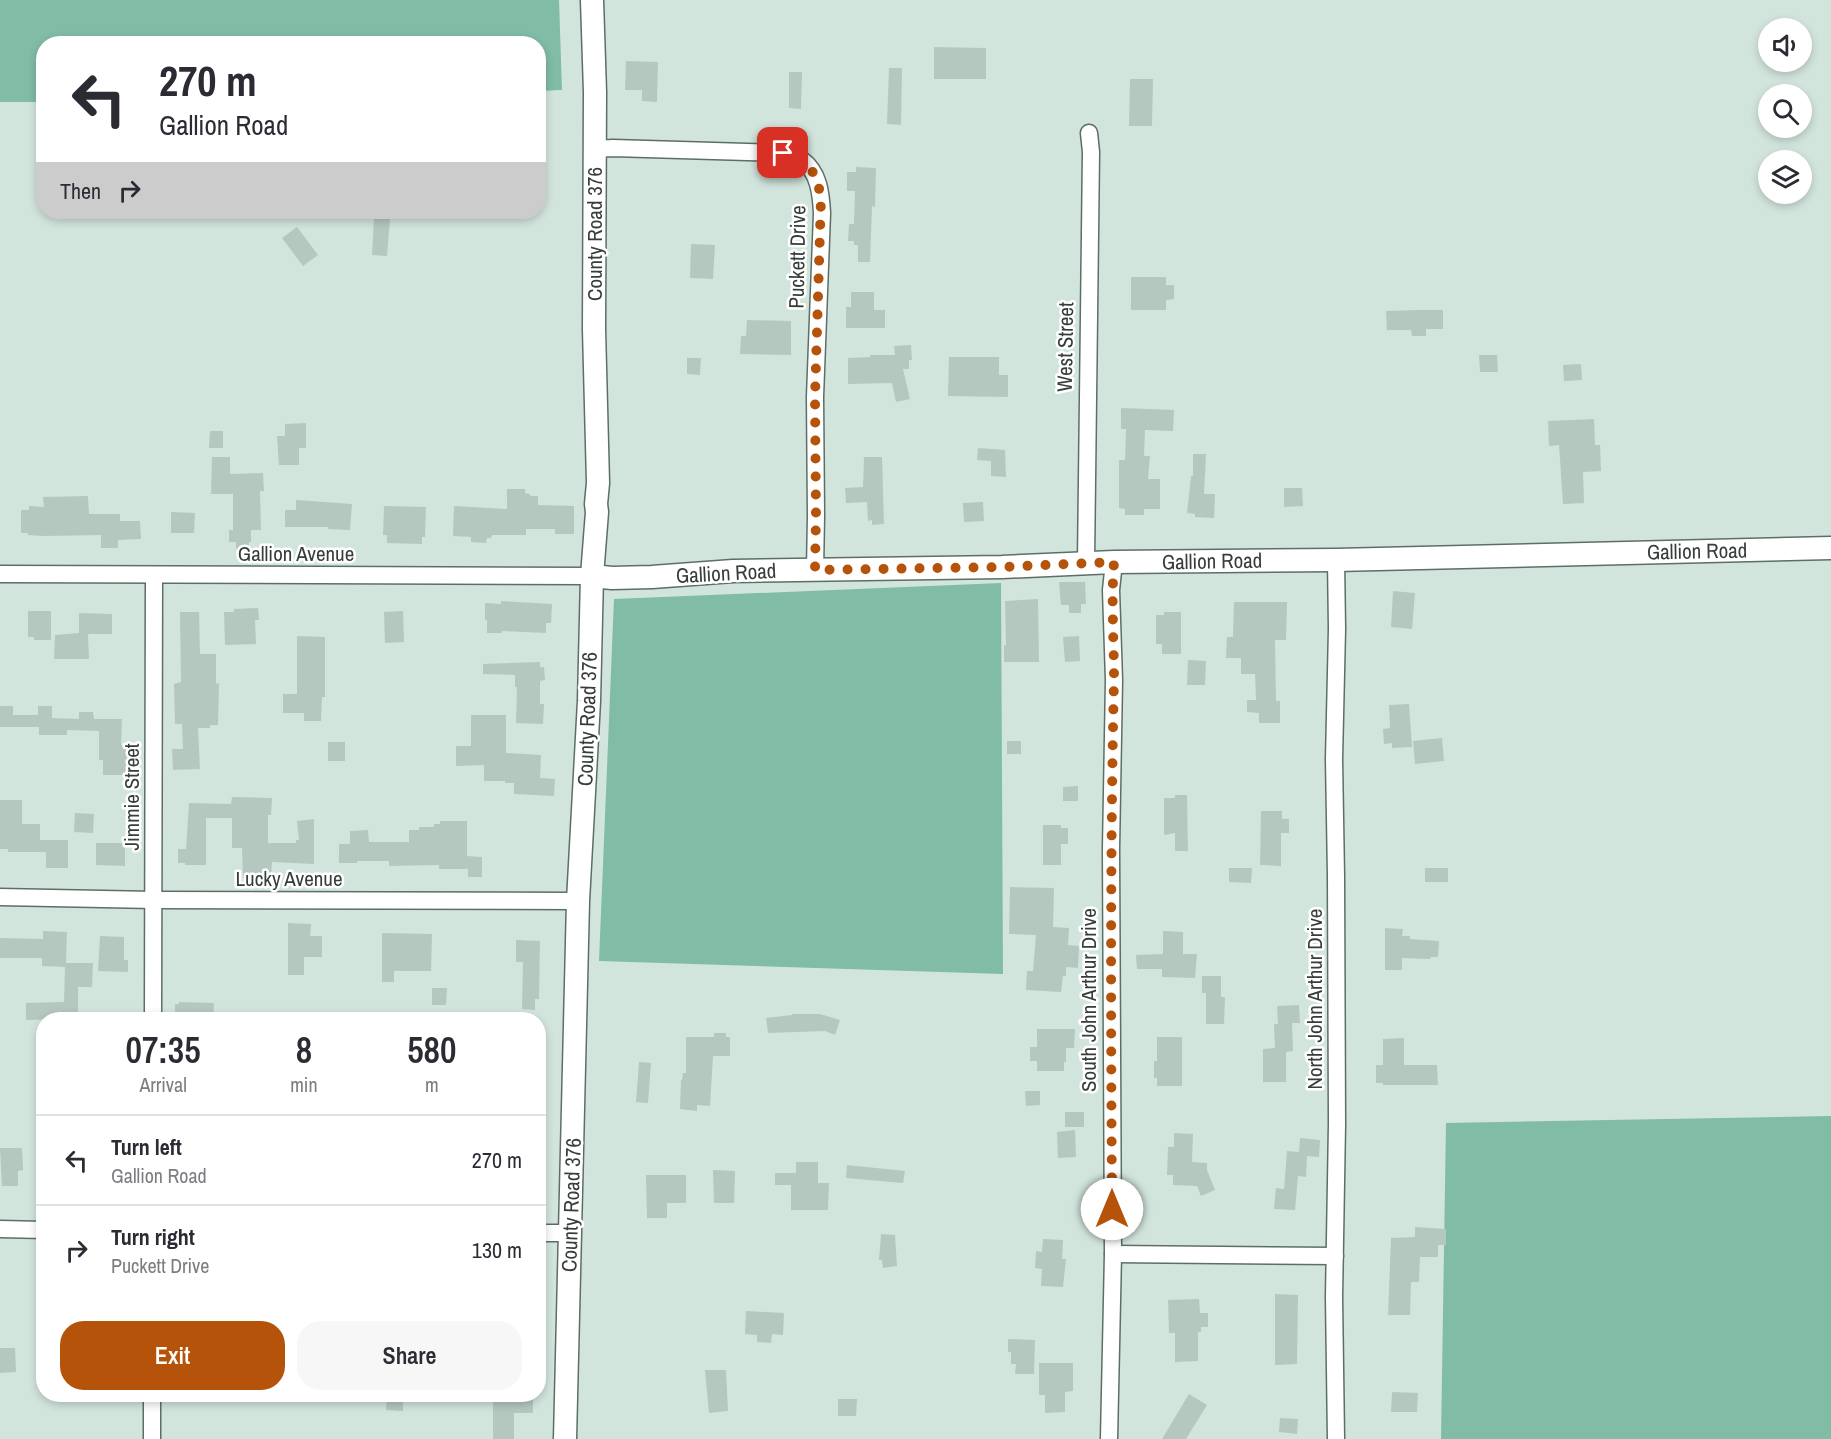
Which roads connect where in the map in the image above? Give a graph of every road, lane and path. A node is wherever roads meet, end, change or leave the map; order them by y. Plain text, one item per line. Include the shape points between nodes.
1 (592, 0) edge
2 (1089, 133) dead end
3 (594, 150) junction
4 (1831, 548) edge
5 (1336, 560) junction
6 (1086, 562) junction
7 (1114, 562) junction
8 (815, 570) junction
9 (0, 574) edge
10 (154, 575) junction
11 (592, 576) junction
12 (0, 897) edge
13 (154, 900) junction
14 (578, 901) junction
15 (153, 1012) edge
16 (0, 1229) edge
17 (36, 1230) edge
18 (546, 1233) edge
19 (570, 1233) junction
20 (1113, 1254) junction
21 (1335, 1256) junction
22 (152, 1402) edge
23 (152, 1439) edge
24 (565, 1439) edge
25 (1109, 1439) edge
26 (1336, 1439) edge

1 - 3 street, County Road 376
2 - 6 street, West Street
3 - 8 street, Puckett Drive via 783,153 801,159 814,173 822,213 815,397
3 - 11 street, County Road 376 via 598,483
4 - 5 street, Gallion Road
5 - 7 street, Gallion Road
5 - 21 street, North John Arthur Drive
6 - 7 street, Gallion Road
6 - 8 street, Gallion Road
7 - 20 street, South John Arthur Drive
8 - 11 street, Gallion Road
9 - 10 street, Gallion Avenue
10 - 11 street, Gallion Avenue
10 - 13 street, Jimmie Street
11 - 14 street, County Road 376
12 - 13 street, Lucky Avenue
13 - 14 street, Lucky Avenue
13 - 15 street, Jimmie Street
14 - 19 street, County Road 376
16 - 17 street
18 - 19 street
19 - 24 street, County Road 376
20 - 21 street
20 - 25 street, South John Arthur Drive
21 - 26 street, North John Arthur Drive
22 - 23 street

